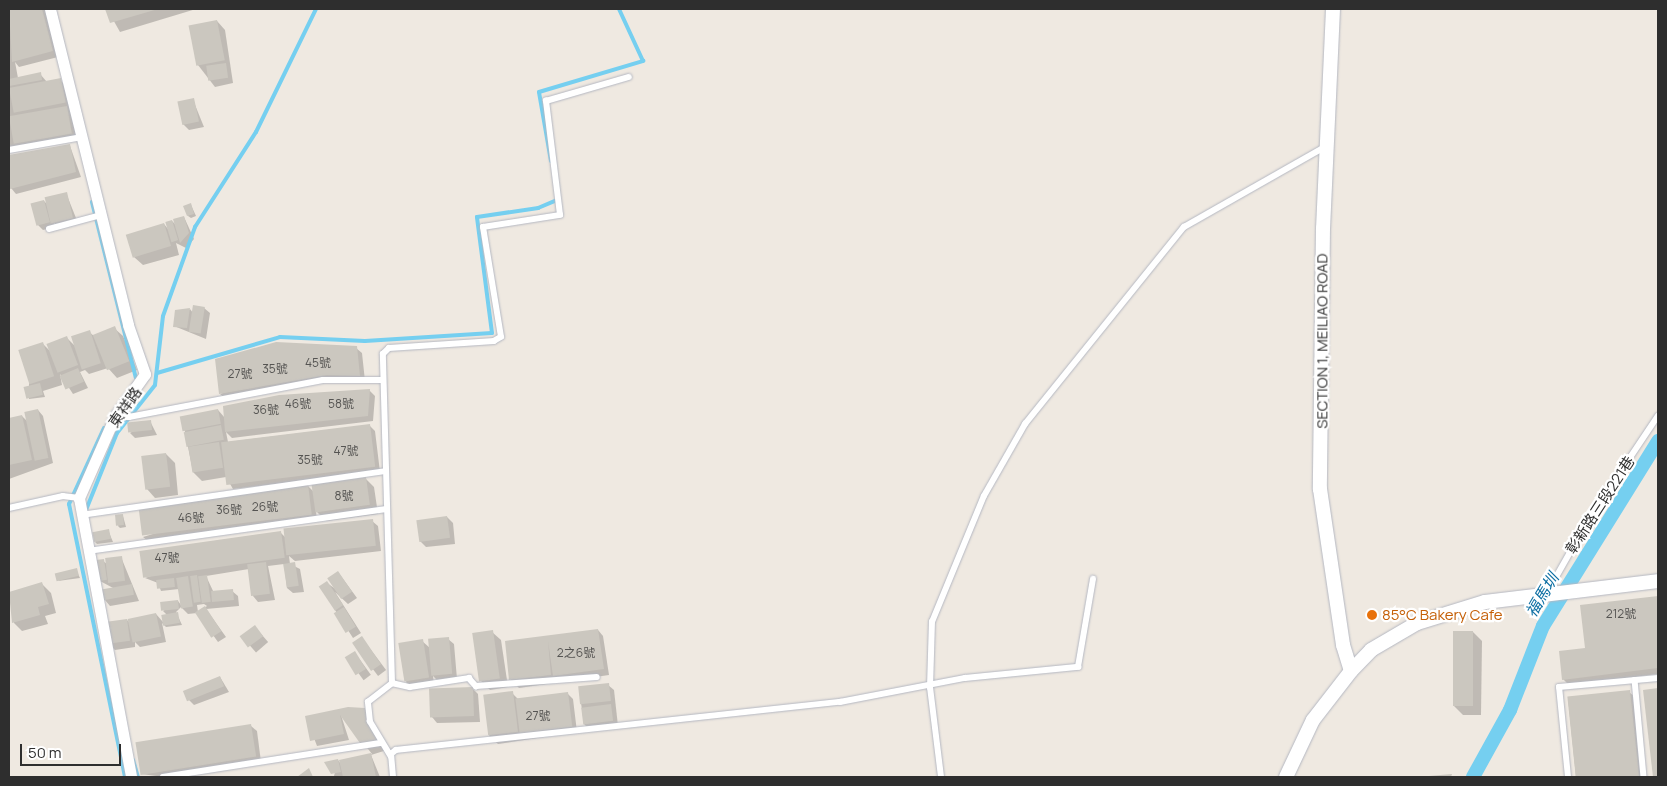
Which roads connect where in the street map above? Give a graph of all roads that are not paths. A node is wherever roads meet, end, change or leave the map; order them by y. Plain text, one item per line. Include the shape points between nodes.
1 (50, 9) edge
2 (1333, 9) edge
3 (629, 77) dead end
4 (82, 138) junction
5 (1328, 145) junction
6 (9, 150) edge
7 (96, 216) junction
8 (49, 229) dead end
9 (382, 380) junction
10 (115, 416) junction
11 (1658, 416) edge
12 (385, 471) junction
13 (79, 498) junction
14 (9, 508) edge
15 (386, 509) junction
16 (79, 515) junction
17 (86, 551) junction
18 (1093, 579) dead end
19 (1658, 581) edge
20 (1546, 595) junction
21 (1352, 670) junction
22 (597, 678) dead end
23 (1658, 678) edge
24 (1635, 680) junction
25 (392, 683) junction
26 (930, 688) junction
27 (381, 743) junction
28 (391, 757) junction
29 (131, 777) edge
30 (163, 777) edge
31 (393, 777) edge
32 (941, 777) edge
33 (1286, 777) edge
34 (1568, 777) edge
35 (1644, 777) edge

1 - 4 street, 東祥路
2 - 5 street, SECTION 1, MEILIAO ROAD
3 - 9 lane via 546,101 560,215 483,226 501,336 494,341 389,348 383,354
4 - 6 lane
4 - 7 street, 東祥路
5 - 21 street, SECTION 1, MEILIAO ROAD via 1320,489 1343,645
5 - 26 lane via 1184,227 1024,424 984,496 932,622
7 - 8 lane
7 - 10 street, 東祥路 via 145,374
9 - 10 lane via 323,380 129,417
9 - 12 lane
10 - 13 street, 東祥路
11 - 20 lane, 彰新路三段221巷 via 1589,518
12 - 15 lane
12 - 16 lane
13 - 14 lane via 63,496
13 - 16 street, 東祥路
15 - 17 lane
15 - 25 lane
16 - 17 street, 東祥路
17 - 29 street, 東祥路
18 - 26 lane via 1078,667 965,678
19 - 20 street
20 - 21 street via 1485,602 1417,622 1372,650
21 - 33 street via 1313,720
22 - 25 lane via 476,686 469,678 410,687
23 - 24 lane
24 - 34 lane via 1559,687
24 - 35 lane
25 - 27 lane via 368,702 370,722
26 - 28 lane via 840,702 396,750
26 - 32 lane
27 - 28 lane
27 - 30 lane
28 - 31 lane

